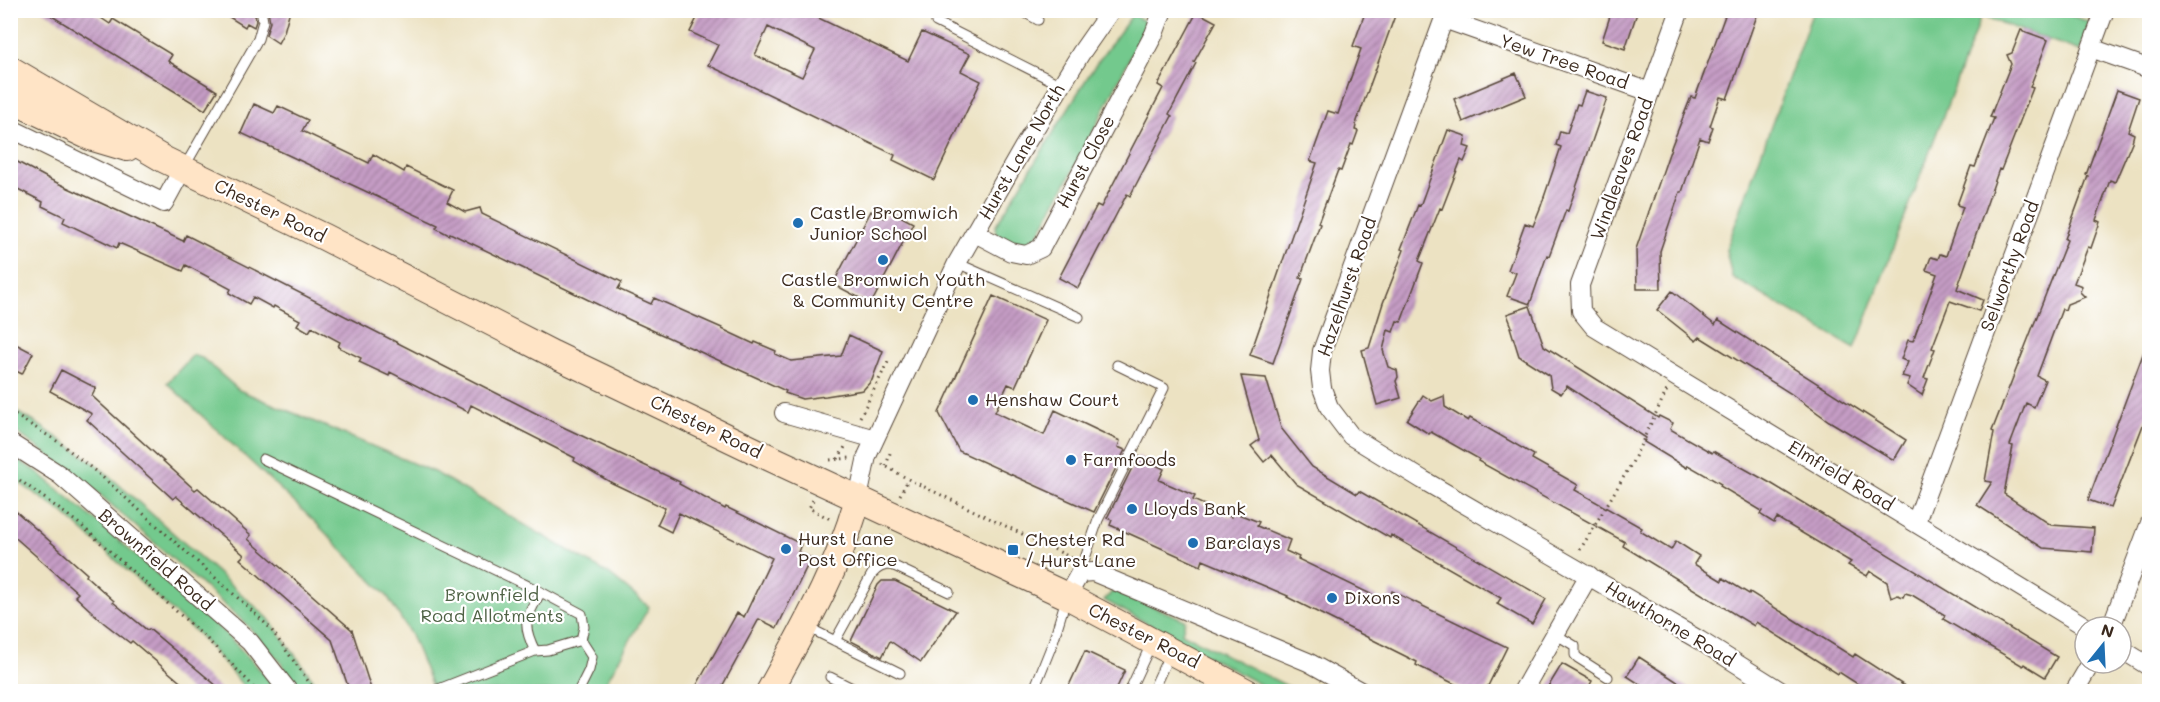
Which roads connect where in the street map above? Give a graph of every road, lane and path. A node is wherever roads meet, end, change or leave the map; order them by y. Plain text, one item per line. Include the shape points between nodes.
1 (261, 10) edge
2 (942, 10) edge
3 (1020, 10) edge
4 (1111, 10) edge
5 (1163, 10) edge
6 (1680, 10) edge
7 (2105, 10) edge
8 (1446, 15) edge
9 (1038, 20) dead end
10 (2091, 48) junction
11 (10, 69) edge
12 (2150, 69) edge
13 (1061, 85) junction
14 (1650, 92) junction
15 (10, 99) edge
16 (10, 128) edge
17 (174, 164) junction
18 (975, 233) junction
19 (957, 263) junction
20 (1079, 318) dead end
21 (1594, 327) joint
22 (889, 360) dead end
23 (1117, 365) dead end
24 (1674, 375) junction
25 (10, 412) edge
26 (784, 413) dead end
27 (852, 432) junction
28 (874, 439) junction
29 (10, 443) edge
30 (263, 459) dead end
31 (838, 460) dead end
32 (10, 473) edge
33 (858, 498) junction
34 (1916, 522) junction
35 (2150, 523) edge
36 (1571, 565) junction
37 (1080, 573) junction
38 (1589, 576) junction
39 (541, 592) junction
40 (949, 592) dead end
41 (1066, 596) junction
42 (2115, 615) edge
43 (2073, 619) edge
44 (804, 625) junction
45 (1555, 634) junction
46 (581, 640) junction
47 (835, 641) junction
48 (1162, 645) junction
49 (535, 651) junction
50 (2133, 656) edge
51 (2150, 667) edge
52 (900, 673) dead end
53 (2084, 675) edge
54 (830, 677) dead end
55 (1608, 677) dead end
56 (256, 692) edge
57 (289, 692) edge
58 (316, 692) edge
59 (431, 692) edge
60 (578, 692) edge
61 (769, 692) edge
62 (860, 692) edge
63 (1033, 692) edge
64 (1129, 692) edge
65 (1152, 692) edge
66 (1247, 692) edge
67 (1362, 692) edge
68 (1522, 692) edge
69 (1782, 692) edge
70 (2074, 692) edge

1 - 17 lane via 263,21 258,39
2 - 13 lane via 936,22
3 - 9 lane
4 - 13 street, Hurst Lane North
5 - 18 street, Hurst Close via 1041,248 1026,255 1011,252
6 - 14 street, Windleaves Road
7 - 10 street, Selworthy Road
8 - 14 street, Yew Tree Road
8 - 36 street, Hazelhurst Road via 1322,351 1323,388 1329,407 1351,436
10 - 12 street
10 - 34 street, Selworthy Road
11 - 17 main road, Chester Road
13 - 18 street, Hurst Lane North
14 - 21 street, Windleaves Road via 1580,285 1581,311
15 - 17 main road, Chester Road via 90,137
16 - 17 street via 164,203
17 - 33 main road, Chester Road via 553,354
18 - 19 street, Hurst Lane North
19 - 20 lane
19 - 28 street, Hurst Lane North
21 - 24 street, Elmfield Road
22 - 27 path
23 - 37 lane via 1164,388 1098,520
24 - 34 street, Elmfield Road
24 - 36 path via 1632,463
25 - 58 path via 60,443 100,475 270,628
26 - 27 street
27 - 28 street
27 - 31 path
28 - 33 street, Hurst Lane North
29 - 57 street, Brownfield Road via 60,475 250,642
30 - 39 lane
32 - 56 path via 81,525 207,639
33 - 41 main road, Chester Road
33 - 44 main road, Hurst Lane North via 845,540
34 - 43 street, Elmfield Road
35 - 42 street
36 - 38 street, Hazelhurst Road
37 - 41 street
37 - 67 street via 1093,572 1308,662
38 - 45 street
38 - 69 street, Hawthorne Road
39 - 46 lane via 582,614
39 - 49 lane via 526,617 528,637
40 - 47 lane via 892,565 877,568
41 - 48 main road, Chester Road
41 - 63 lane
44 - 47 lane
44 - 61 main road, Hurst Lane North
45 - 55 lane via 1575,646 1578,658
45 - 68 street
46 - 49 lane
46 - 60 lane via 592,657
47 - 52 lane
48 - 64 lane
48 - 65 lane
48 - 66 main road, Chester Road
49 - 59 lane
50 - 51 street
53 - 70 street
54 - 62 lane

